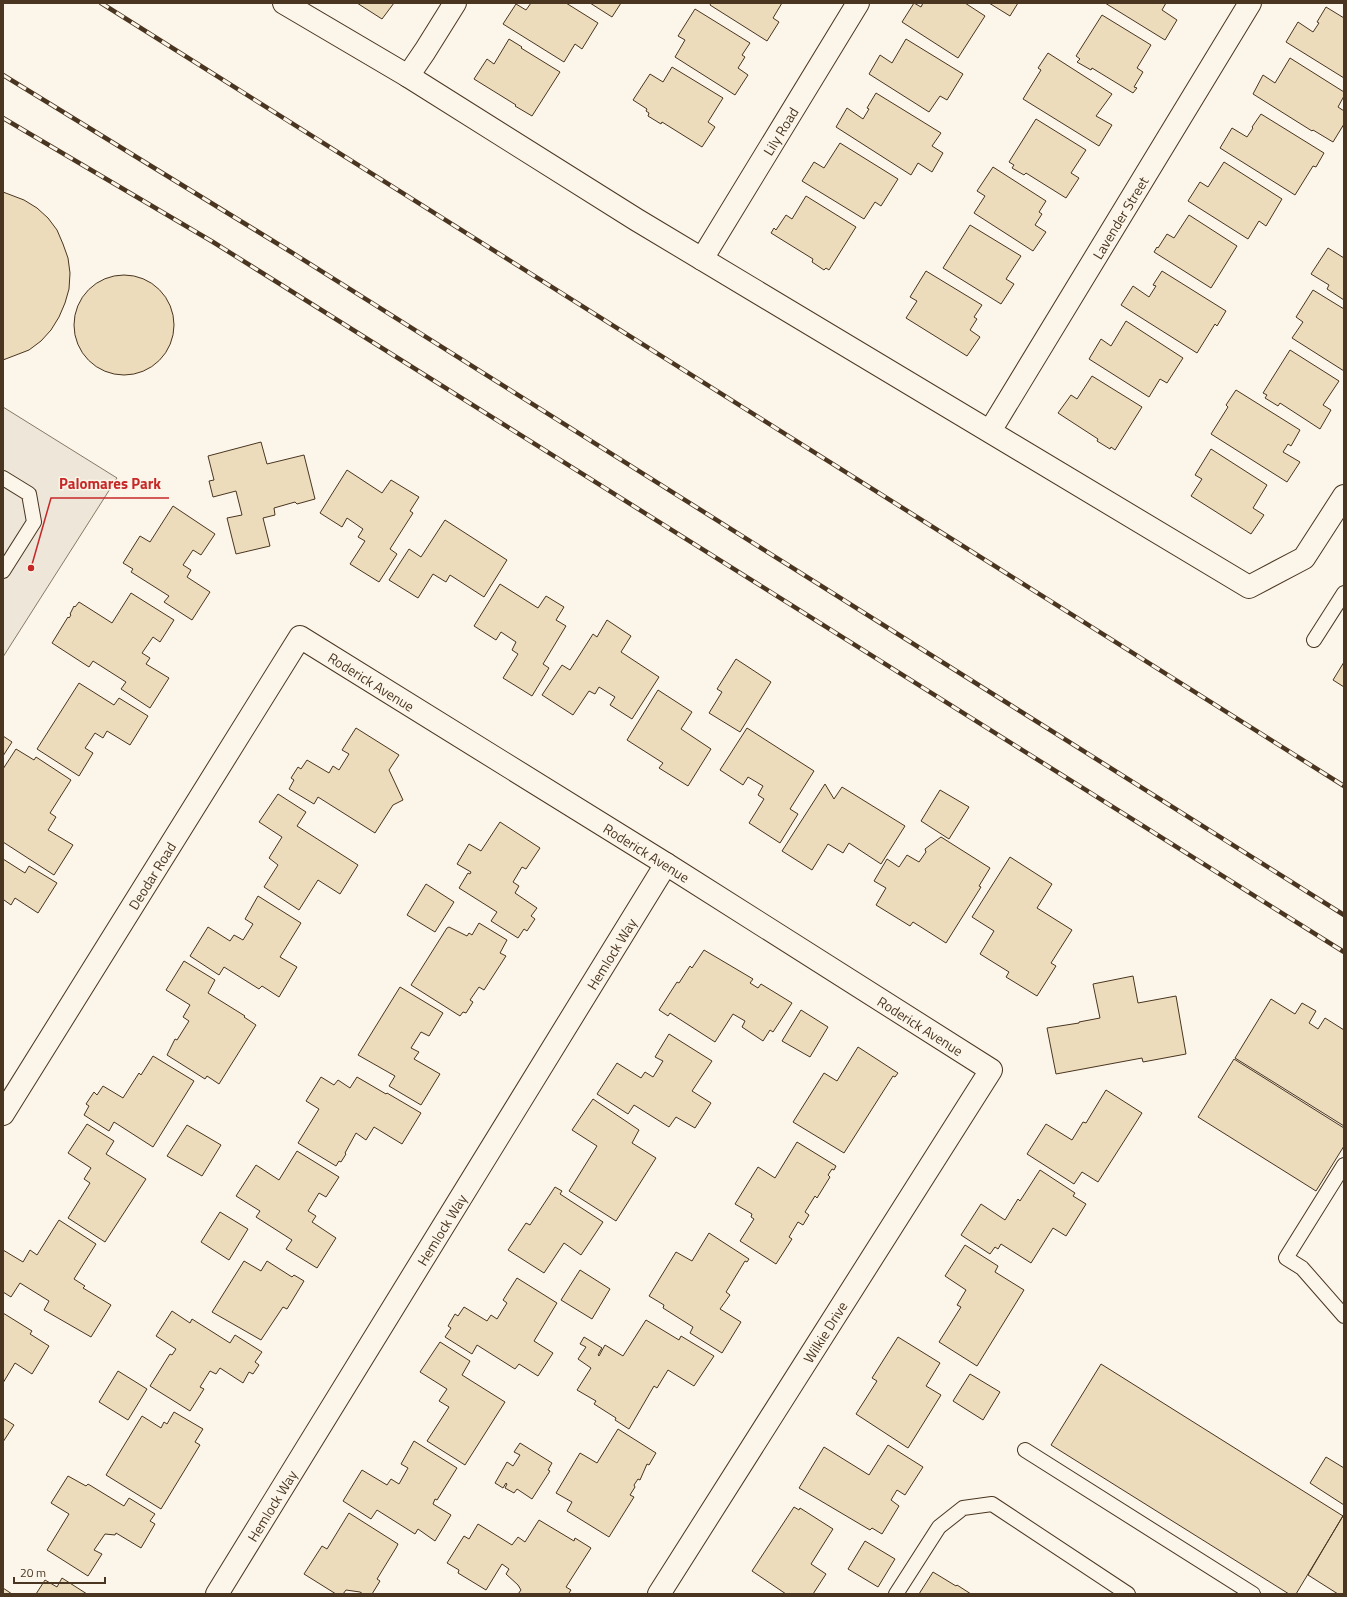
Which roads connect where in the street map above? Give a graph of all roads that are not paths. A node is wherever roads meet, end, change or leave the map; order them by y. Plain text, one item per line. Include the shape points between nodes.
1 (284, 3) edge
2 (455, 3) edge
3 (858, 3) edge
4 (1250, 3) edge
5 (408, 76) junction
6 (702, 259) junction
7 (990, 431) junction
8 (3, 478) edge
9 (1344, 496) edge
10 (3, 571) edge
11 (1344, 593) edge
12 (300, 637) joint
13 (1314, 640) dead end
14 (666, 864) junction
15 (991, 1070) joint
16 (3, 1114) edge
17 (1344, 1165) edge
18 (1344, 1316) edge
19 (1025, 1450) dead end
20 (216, 1594) edge
21 (659, 1594) edge
22 (896, 1594) edge
23 (1128, 1594) edge
24 (1252, 1594) edge

1 - 5 street
2 - 5 street
3 - 6 street, Lily Road
4 - 7 street, Lavender Street
5 - 6 street
6 - 7 street
7 - 9 street via 1249,587 1304,558
8 - 10 lane via 29,494 34,522
11 - 13 lane
12 - 14 street, Roderick Avenue
12 - 16 street, Deodar Road
14 - 15 street, Roderick Avenue
14 - 20 street, Hemlock Way
15 - 21 street, Wilkie Drive
17 - 18 lane via 1286,1258 1302,1268
19 - 24 lane
22 - 23 lane via 939,1527 963,1508 992,1504

